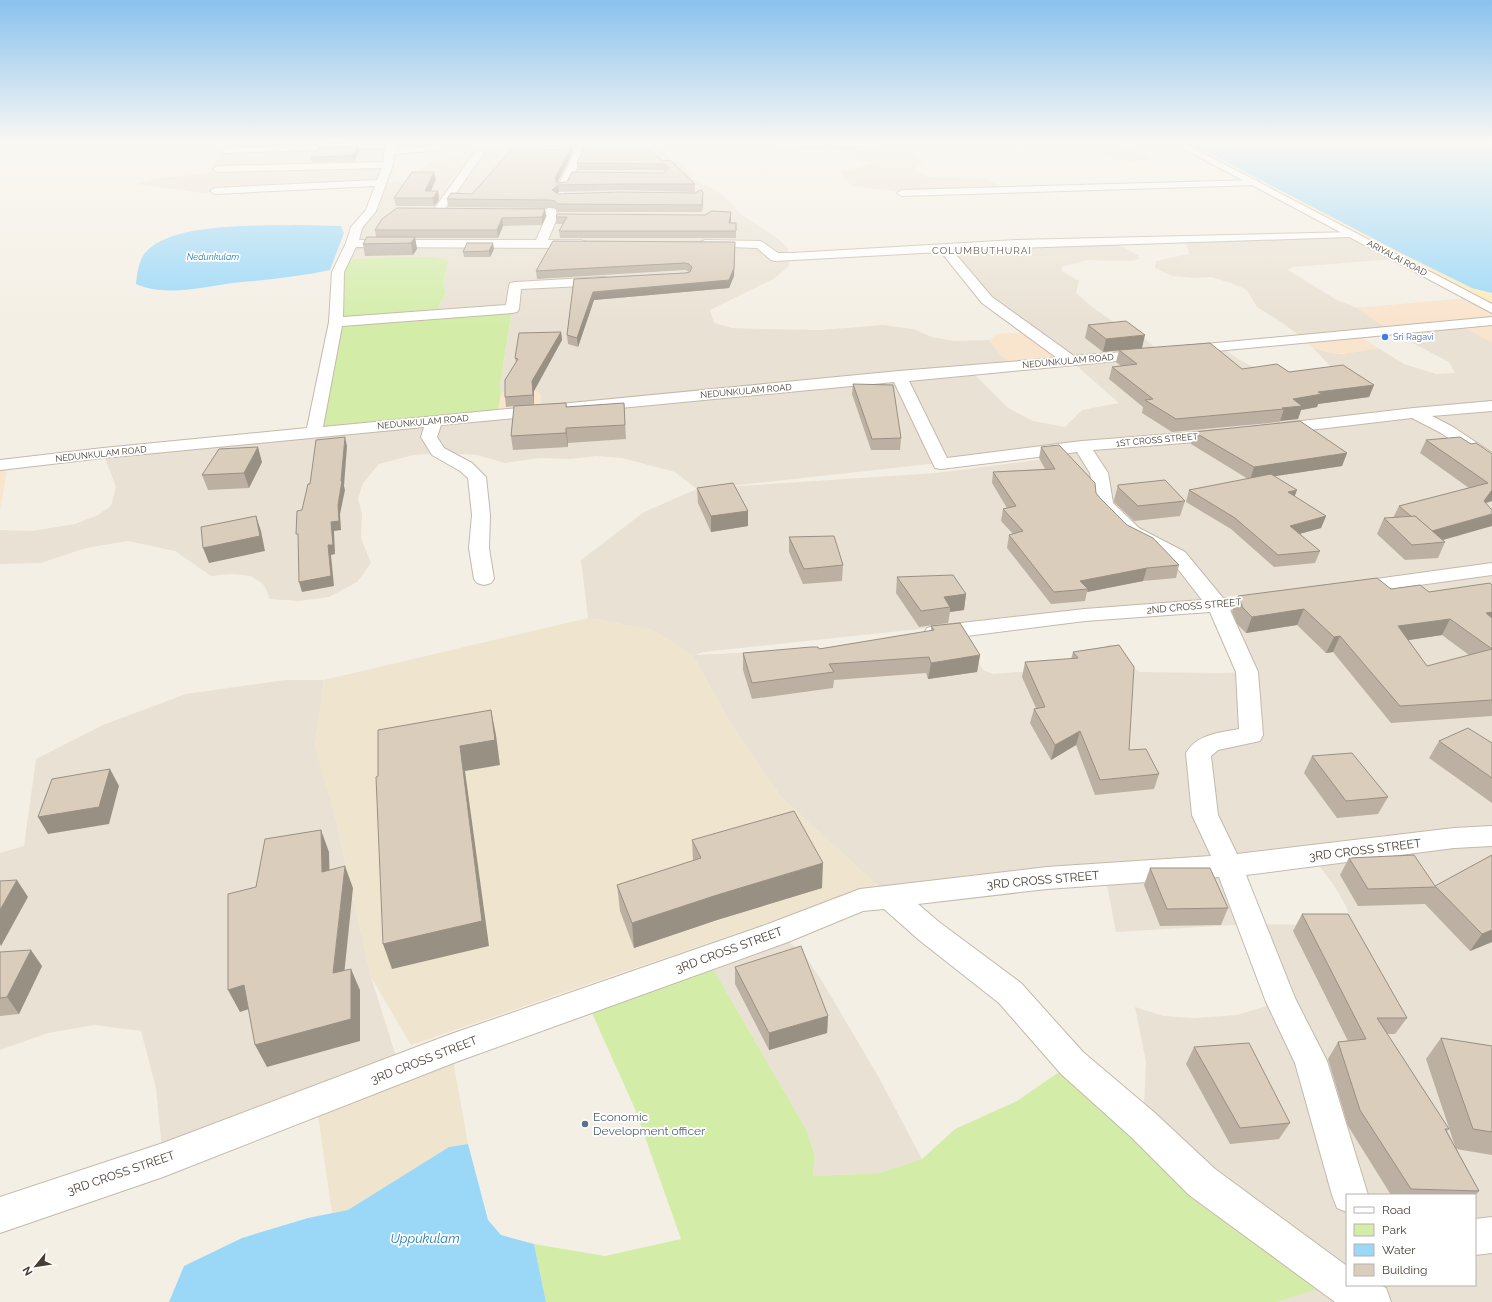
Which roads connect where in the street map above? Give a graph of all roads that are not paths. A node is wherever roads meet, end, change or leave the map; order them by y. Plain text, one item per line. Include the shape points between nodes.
1 (375, 202) edge
2 (445, 202) edge
3 (557, 202) edge
4 (1289, 202) edge
5 (386, 211) dead end
6 (423, 211) edge
7 (438, 211) junction
8 (454, 211) edge
9 (371, 212) junction
10 (507, 212) edge
11 (552, 214) junction
12 (567, 216) edge
13 (1350, 234) junction
14 (352, 243) junction
15 (541, 243) junction
16 (589, 244) edge
17 (692, 244) edge
18 (946, 249) junction
19 (616, 280) edge
20 (1492, 309) edge
21 (1492, 321) edge
22 (336, 322) junction
23 (1071, 360) junction
24 (900, 376) junction
25 (1492, 406) edge
26 (1414, 413) junction
27 (434, 421) junction
28 (1257, 431) edge
29 (314, 432) junction
30 (1234, 434) edge
31 (1082, 446) junction
32 (1492, 461) edge
33 (0, 465) edge
34 (1492, 569) edge
35 (484, 579) dead end
36 (1335, 590) edge
37 (1249, 602) edge
38 (1218, 606) junction
39 (919, 635) edge
40 (1492, 836) edge
41 (1229, 866) junction
42 (889, 896) junction
43 (1350, 1194) edge
44 (0, 1215) edge
45 (1492, 1235) edge
46 (1476, 1237) edge
47 (1342, 1286) edge
48 (1372, 1302) edge

1 - 9 street
2 - 7 street
3 - 11 street
4 - 13 street, ARIYALAI ROAD
5 - 9 street
6 - 7 street
7 - 8 street
9 - 14 street via 357,226
10 - 11 street
11 - 12 street
11 - 15 street
13 - 18 street via 1016,244
13 - 20 street, ARIYALAI ROAD
14 - 15 street
14 - 22 street via 338,272
15 - 16 street
17 - 18 street via 760,245 775,257
18 - 23 street via 987,300
19 - 22 street via 516,286 512,310
21 - 23 street, NEDUNKULAM ROAD
22 - 29 street
23 - 24 street, NEDUNKULAM ROAD
24 - 27 street, NEDUNKULAM ROAD
24 - 31 street, 1ST CROSS STREET via 941,464
25 - 26 street
26 - 28 street
26 - 32 street via 1447,430
27 - 29 street, NEDUNKULAM ROAD
27 - 35 street via 429,436 438,452 466,467 477,477 481,515 479,548
29 - 33 street, NEDUNKULAM ROAD
30 - 31 street, 1ST CROSS STREET
31 - 38 street via 1099,473 1104,505 1132,532 1178,556
34 - 36 street
37 - 38 street, 2ND CROSS STREET
38 - 39 street, 2ND CROSS STREET via 1085,615
38 - 41 street via 1247,672 1251,735 1211,743 1198,753 1204,815
40 - 41 street, 3RD CROSS STREET via 1454,838
41 - 42 street, 3RD CROSS STREET via 1047,878
41 - 43 street via 1281,1002 1311,1061
42 - 44 street, 3RD CROSS STREET via 860,900 778,933 451,1049 163,1160
42 - 47 street via 929,931 1010,994 1072,1063 1143,1125 1202,1182
45 - 46 street
47 - 48 street

